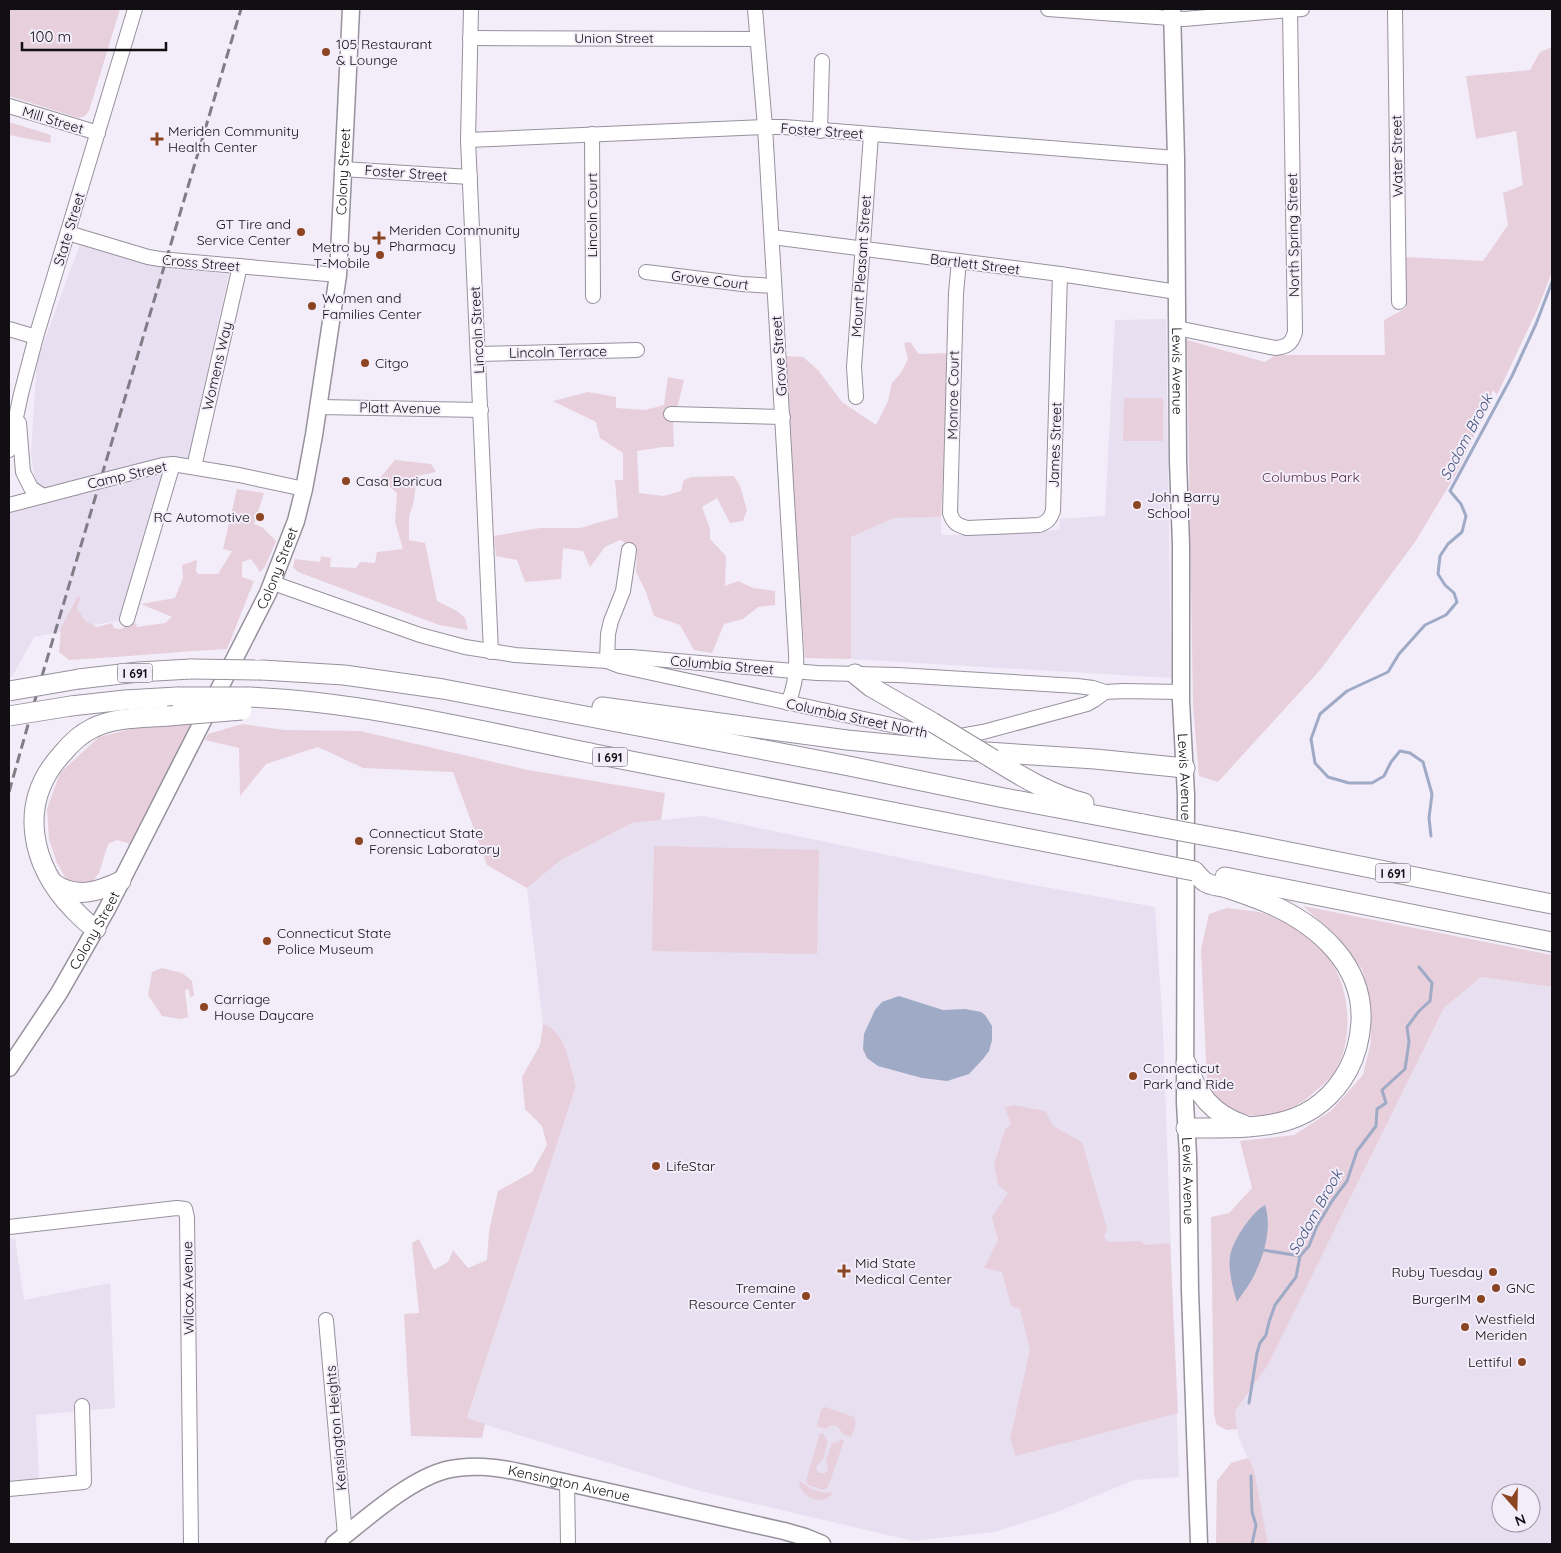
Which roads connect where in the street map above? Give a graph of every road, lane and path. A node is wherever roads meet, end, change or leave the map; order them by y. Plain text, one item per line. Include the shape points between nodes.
1 (135, 9) edge
2 (350, 9) edge
3 (471, 9) edge
4 (755, 9) edge
5 (1048, 9) edge
6 (1296, 9) edge
7 (1394, 9) edge
8 (1103, 11) edge
9 (1172, 14) edge
10 (470, 38) junction
11 (757, 39) junction
12 (822, 61) dead end
13 (9, 106) edge
14 (765, 127) junction
15 (820, 131) junction
16 (98, 133) junction
17 (592, 134) junction
18 (871, 135) junction
19 (468, 140) junction
20 (1176, 158) junction
21 (342, 168) junction
22 (470, 177) junction
23 (68, 233) junction
24 (772, 237) junction
25 (863, 249) junction
26 (959, 262) junction
27 (240, 266) junction
28 (646, 272) dead end
29 (1060, 274) junction
30 (338, 275) junction
31 (774, 286) junction
32 (1177, 292) junction
33 (593, 296) dead end
34 (1399, 302) dead end
35 (1176, 328) junction
36 (9, 329) edge
37 (36, 337) junction
38 (637, 350) dead end
39 (478, 354) junction
40 (856, 397) dead end
41 (18, 406) junction
42 (319, 407) junction
43 (481, 410) junction
44 (671, 414) dead end
45 (783, 417) junction
46 (9, 450) edge
47 (173, 464) junction
48 (194, 466) junction
49 (304, 489) junction
50 (43, 496) junction
51 (9, 504) edge
52 (957, 525) joint
53 (629, 550) dead end
54 (273, 583) junction
55 (127, 618) dead end
56 (491, 652) junction
57 (607, 661) junction
58 (796, 671) junction
59 (855, 674) junction
60 (9, 691) edge
61 (1105, 692) junction
62 (1181, 692) junction
63 (515, 703) junction
64 (788, 703) junction
65 (245, 704) junction
66 (9, 716) edge
67 (1185, 768) junction
68 (1138, 821) junction
69 (122, 881) junction
70 (52, 882) junction
71 (1234, 885) junction
72 (1552, 904) edge
73 (96, 929) junction
74 (1552, 942) edge
75 (1186, 1063) junction
76 (9, 1068) edge
77 (1250, 1127) junction
78 (1186, 1128) junction
79 (9, 1227) edge
80 (326, 1320) dead end
81 (82, 1406) dead end
82 (567, 1482) junction
83 (9, 1489) edge
84 (340, 1540) edge
85 (191, 1544) edge
86 (568, 1544) edge
87 (822, 1544) edge
88 (1199, 1544) edge

1 - 16 street, State Street
2 - 21 main road, Colony Street
3 - 10 street, Lincoln Street
4 - 11 street, Grove Street
5 - 8 street
6 - 9 street via 1199,19
6 - 35 street, North Spring Street via 1293,339 1288,345 1275,348
7 - 34 street, Water Street
8 - 9 street
9 - 20 main road, Lewis Avenue
10 - 11 street, Union Street
10 - 19 street, Lincoln Street
11 - 14 street, Grove Street
12 - 15 street
13 - 16 street, Mill Street
14 - 15 street, Foster Street
14 - 17 street, Foster Street
14 - 24 street, Grove Street
15 - 18 street, Foster Street
16 - 23 street, State Street
17 - 19 street, Foster Street
17 - 33 street, Lincoln Court
18 - 20 street, Foster Street
18 - 25 street, Mount Pleasant Street
19 - 22 street, Lincoln Street
20 - 32 main road, Lewis Avenue
21 - 22 street, Foster Street
21 - 30 main road, Colony Street
22 - 39 street, Lincoln Street
23 - 27 street, Cross Street via 148,257
23 - 37 street, State Street
24 - 25 street, Bartlett Street
24 - 31 street, Grove Street
25 - 26 street, Bartlett Street
25 - 40 street, Mount Pleasant Street via 854,367
26 - 29 street, Bartlett Street
26 - 52 street, Monroe Court via 950,513
27 - 30 street, Cross Street
27 - 48 street, Womens Way
28 - 31 street, Grove Court
29 - 32 street, Bartlett Street
29 - 52 street, James Street via 1051,518 1039,525 967,528
30 - 42 main road, Colony Street
31 - 45 street, Grove Street
32 - 35 main road, Lewis Avenue
35 - 62 main road, Lewis Avenue via 1182,551
36 - 37 street
37 - 41 street, State Street
38 - 39 street, Lincoln Terrace
39 - 43 street, Lincoln Street
41 - 46 street, State Street
41 - 50 street via 23,472 31,488
42 - 43 street, Platt Avenue
42 - 49 main road, Colony Street
43 - 56 street, Lincoln Street
44 - 45 street
45 - 58 street, Grove Street
47 - 48 street, Camp Street
47 - 50 street, Camp Street, bridge
47 - 55 street
48 - 49 street, Camp Street
49 - 54 main road, Colony Street
50 - 51 street, Camp Street
53 - 57 street via 623,591 608,634
54 - 56 street, Columbia Street via 420,634
54 - 69 main road, Colony Street
56 - 57 street, Columbia Street
57 - 58 street, Columbia Street via 631,657
57 - 64 street, Columbia Street North
58 - 59 street, Columbia Street
58 - 64 street, Grove Street
59 - 61 street, Columbia Street via 1077,686
59 - 68 highway, bridge via 871,687 1028,780 1080,802 1124,812
60 - 63 highway, I 691, bridge via 138,672 262,670 381,679
61 - 62 street, Columbia Street
61 - 64 street, Columbia Street North via 1077,706 992,730 955,736 926,734
62 - 67 main road, Lewis Avenue
63 - 67 highway via 545,698 854,741
63 - 68 highway, I 691
65 - 66 highway, I 691, bridge via 177,697 71,706
65 - 70 highway, bridge via 112,721 77,739 62,753 42,783 35,811 39,856
65 - 71 highway, I 691, bridge via 302,700 354,707 1194,871 1207,883
67 - 75 main road, Lewis Avenue
68 - 72 highway, I 691, bridge
69 - 70 highway via 84,893 67,890
69 - 73 main road, Colony Street
70 - 73 highway via 69,905
71 - 74 highway
71 - 77 highway via 1281,909 1323,937 1350,970 1361,1006 1355,1053 1347,1071 1330,1094 1295,1118 1274,1125
73 - 76 main road, Colony Street
75 - 77 highway via 1194,1086 1205,1100 1228,1118
75 - 78 main road, Lewis Avenue
77 - 78 highway
78 - 88 main road, Lewis Avenue
79 - 85 street, Wilcox Avenue via 184,1209 187,1217
80 - 84 street, Kensington Heights
81 - 83 street via 84,1482
82 - 84 main road, Kensington Avenue via 482,1466 446,1470 414,1484
82 - 86 street
82 - 87 main road, Kensington Avenue via 784,1531

